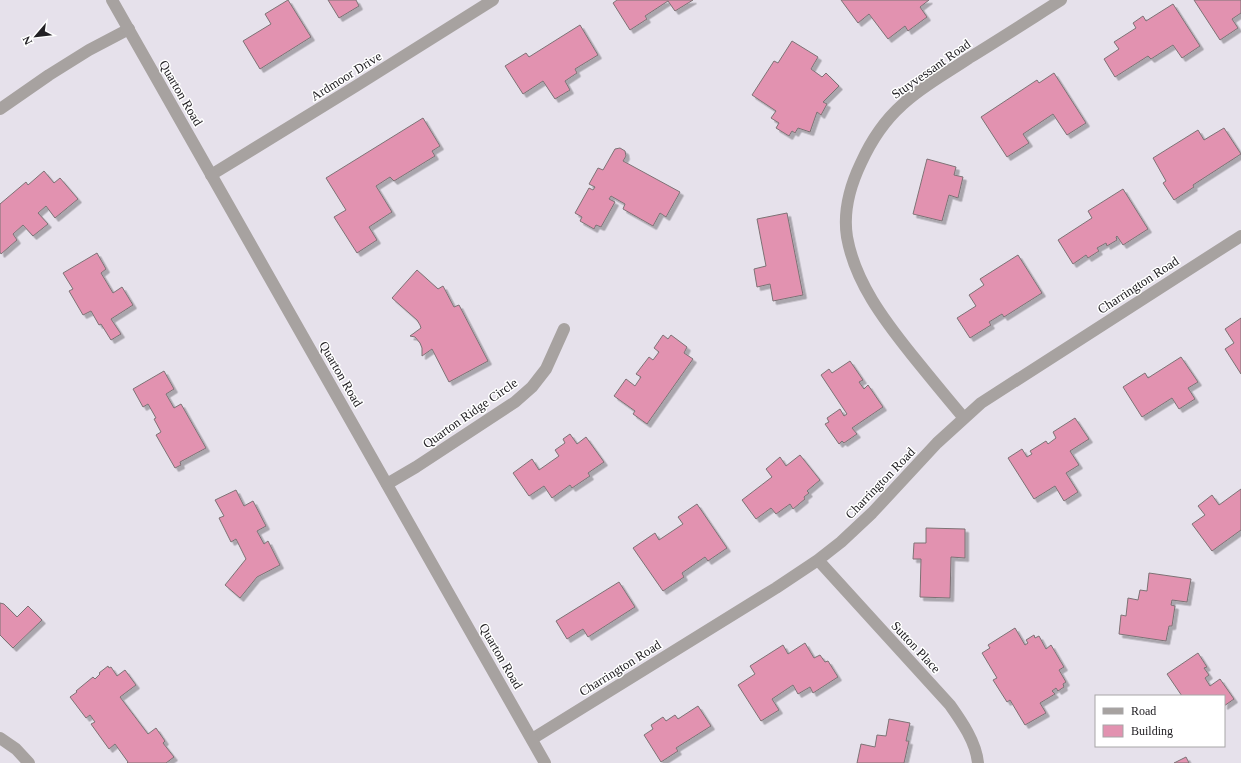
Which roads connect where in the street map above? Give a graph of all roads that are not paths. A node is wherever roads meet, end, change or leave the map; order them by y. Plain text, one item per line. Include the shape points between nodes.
1 (112, 0) edge
2 (494, 0) edge
3 (1062, 0) edge
4 (129, 29) junction
5 (0, 110) edge
6 (212, 175) junction
7 (1241, 236) edge
8 (564, 329) dead end
9 (964, 418) junction
10 (387, 484) junction
11 (818, 560) junction
12 (0, 738) edge
13 (532, 739) junction
14 (29, 763) edge
15 (545, 763) edge
16 (978, 763) edge

1 - 4 street, Quarton Road
2 - 6 street, Ardmoor Drive
3 - 9 street, Stuyvessant Road via 944,74 903,104 889,117 867,150 849,197 846,216 847,236 851,254 865,287 898,338
4 - 5 street via 49,75
4 - 6 street, Quarton Road
6 - 10 street, Quarton Road
7 - 9 street, Charrington Road via 999,391
8 - 10 street, Quarton Ridge Circle via 546,369 532,387 515,402
9 - 11 street, Charrington Road via 872,513
10 - 13 street, Quarton Road
11 - 13 street, Charrington Road
11 - 16 street, Sutton Place via 950,705 968,735
12 - 14 street via 16,749
13 - 15 street, Quarton Road

